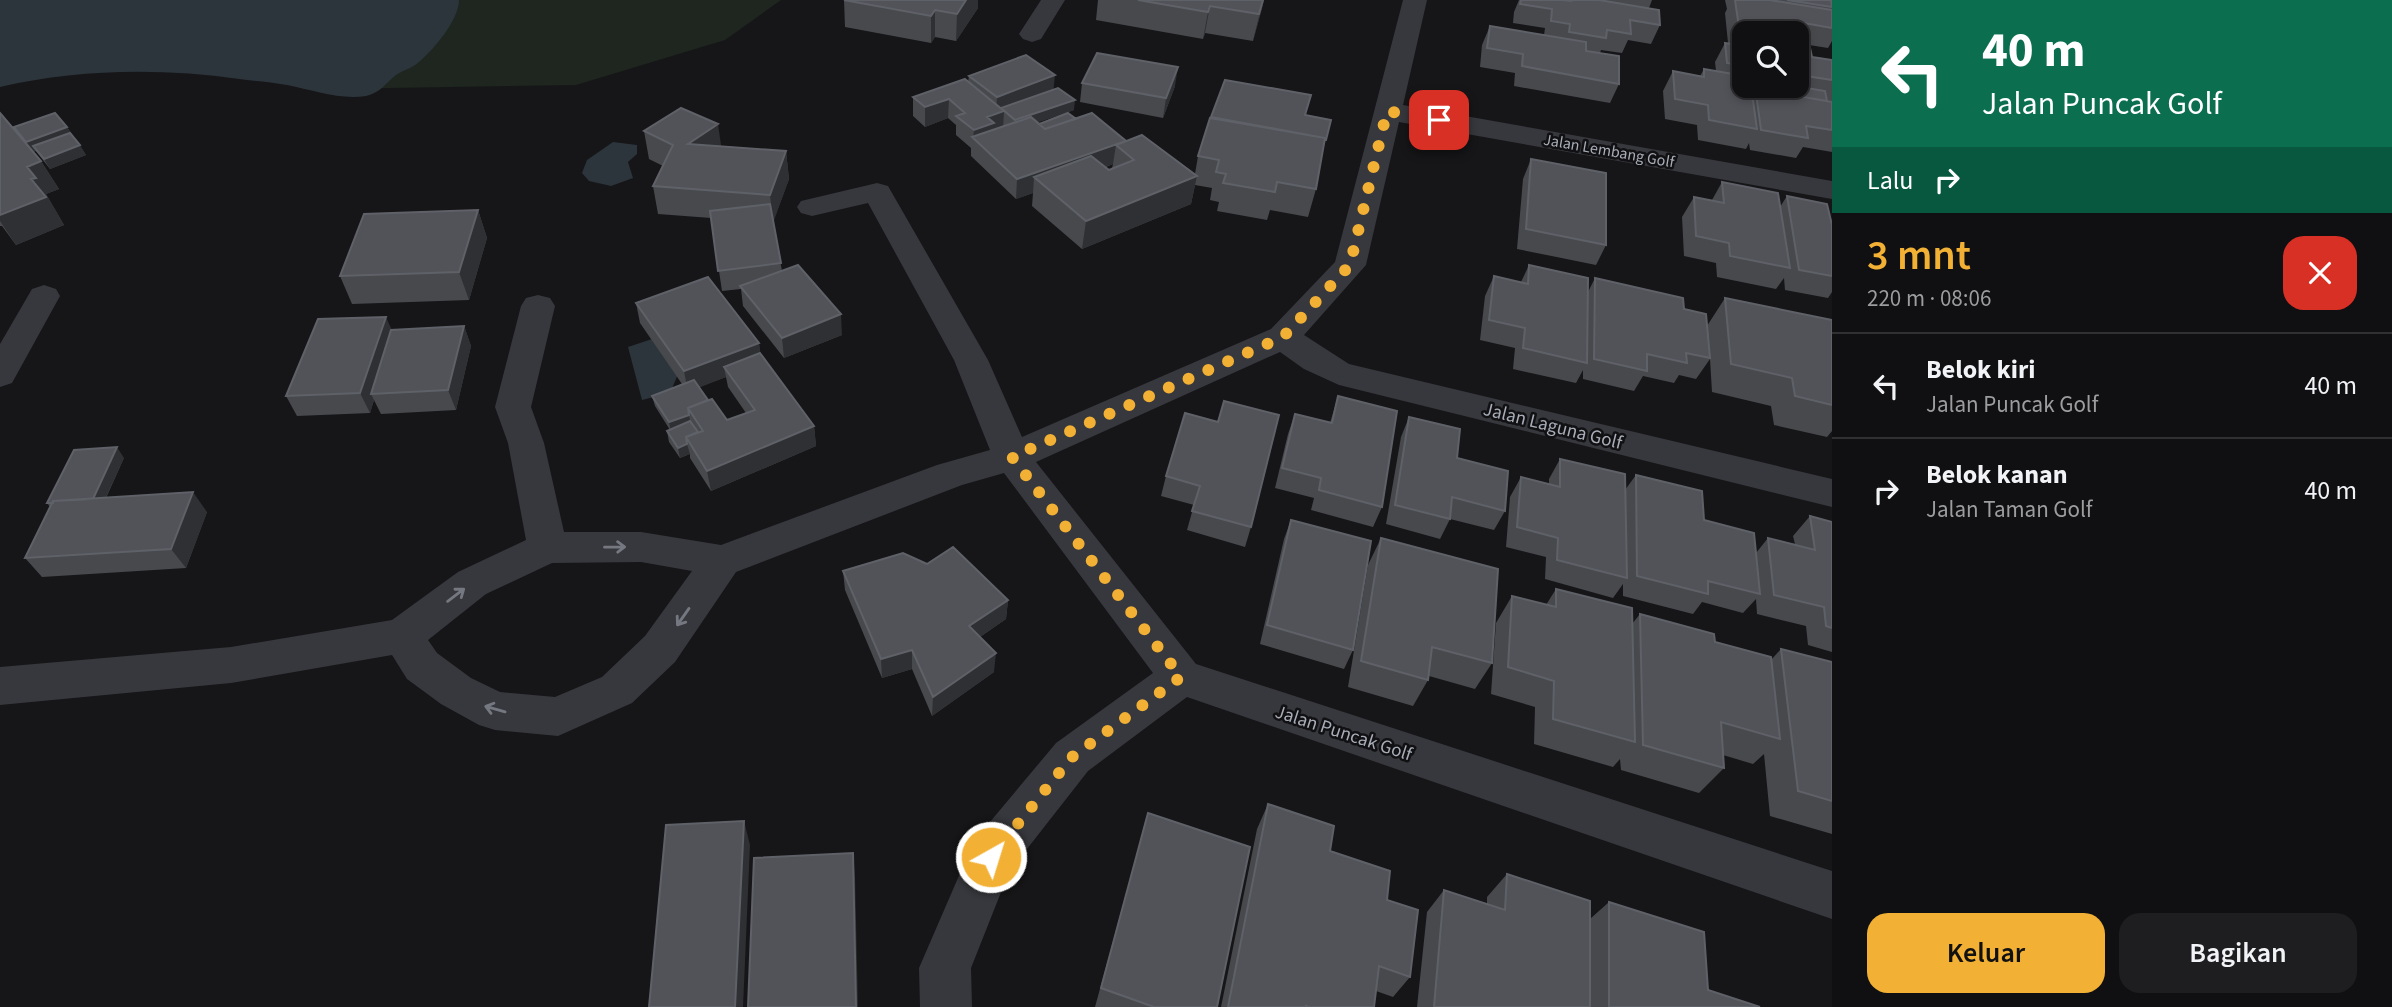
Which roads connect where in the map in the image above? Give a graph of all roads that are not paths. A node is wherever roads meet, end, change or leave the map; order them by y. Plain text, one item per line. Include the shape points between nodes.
1 (1054, 0) edge
2 (1415, 0) edge
3 (1032, 34) dead end
4 (1387, 111) junction
5 (1832, 190) edge
6 (811, 207) dead end
7 (44, 296) dead end
8 (538, 306) dead end
9 (1283, 337) junction
10 (0, 375) edge
11 (1012, 457) junction
12 (1832, 493) edge
13 (547, 548) junction
14 (722, 561) junction
15 (402, 636) junction
16 (1181, 677) junction
17 (0, 686) edge
18 (1832, 895) edge
19 (946, 1007) edge

1 - 3 street
2 - 4 street
4 - 5 street, Jalan Lembang Golf
4 - 9 street via 1350,265
6 - 11 street via 877,192 971,360
7 - 10 street
8 - 13 street via 513,407 526,443
9 - 11 street
9 - 12 street, Jalan Laguna Golf via 1339,373
11 - 14 street via 950,475
11 - 16 street
13 -> 14 street via 641,547
15 -> 13 street via 472,583
14 -> 15 street via 643,666 617,690 558,717 495,711 456,691 422,666
15 - 17 street via 231,666
16 - 18 street, Jalan Puncak Golf
16 - 19 street via 1072,757 991,857 945,968

